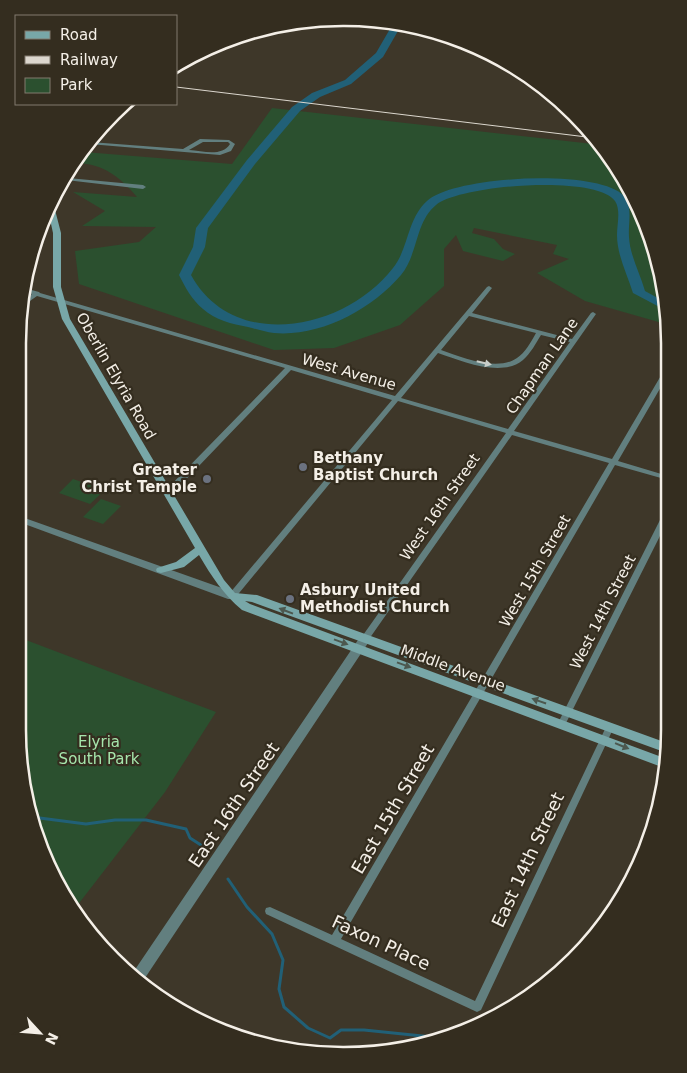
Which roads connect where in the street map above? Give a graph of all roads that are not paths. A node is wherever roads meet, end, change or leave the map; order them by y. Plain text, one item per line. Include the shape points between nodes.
1 (97, 144) edge
2 (184, 151) junction
3 (220, 154) junction
4 (227, 155) dead end
5 (72, 180) edge
6 (143, 187) dead end
7 (53, 216) edge
8 (489, 288) dead end
9 (30, 292) edge
10 (37, 294) junction
11 (29, 299) edge
12 (59, 299) junction
13 (469, 314) junction
14 (593, 314) dead end
15 (540, 332) junction
16 (574, 341) junction
17 (437, 351) junction
18 (289, 368) junction
19 (661, 381) edge
20 (396, 399) junction
21 (511, 432) junction
22 (614, 462) junction
23 (661, 476) edge
24 (168, 493) junction
25 (26, 522) edge
26 (661, 526) edge
27 (201, 549) junction
28 (161, 570) junction
29 (232, 596) junction
30 (361, 644) junction
31 (486, 682) junction
32 (479, 693) junction
33 (568, 712) junction
34 (562, 723) junction
35 (610, 727) junction
36 (604, 738) junction
37 (660, 744) edge
38 (659, 760) edge
39 (270, 911) dead end
40 (334, 941) junction
41 (141, 974) edge
42 (477, 1007) joint

1 - 2 street
2 - 3 street
2 - 3 street via 202,140 232,142 229,150
3 - 4 street
5 - 6 street
7 - 12 main road, Oberlin Elyria Road via 57,234
8 - 13 street
9 - 10 street, West Avenue
10 - 11 street
10 - 12 street, West Avenue
12 - 18 street, West Avenue
12 - 24 main road, Oberlin Elyria Road via 66,319
13 - 15 street
13 - 17 street
14 - 16 street, Chapman Lane
15 - 16 street
17 -> 15 street via 488,365 507,365 521,358
16 - 21 street, Chapman Lane
17 - 20 street
18 - 20 street, West Avenue
18 - 24 street
19 - 22 street, West 15th Street
20 - 21 street, West Avenue
20 - 29 street
21 - 22 street, West Avenue
21 - 30 street, West 16th Street
22 - 23 street, West Avenue
22 - 31 street, West 15th Street
24 - 27 main road, Oberlin Elyria Road
25 - 28 street, Middle Avenue
26 - 33 street, West 14th Street
27 - 28 main road via 180,565
27 - 29 main road, Oberlin Elyria Road
28 - 29 street, Middle Avenue
29 - 30 main road, Middle Avenue via 246,607
30 - 31 main road, Middle Avenue
30 -> 32 main road, Middle Avenue
30 - 41 street, East 16th Street
31 - 32 street, West 15th Street
33 -> 31 main road, Middle Avenue
32 - 34 main road, Middle Avenue
32 - 40 street, East 15th Street
33 - 34 street, West 14th Street
33 - 35 main road, Middle Avenue
34 - 36 main road, Middle Avenue
35 - 36 street, East 14th Street
35 - 37 main road, Middle Avenue
36 -> 38 main road, Middle Avenue
36 - 42 street, East 14th Street
39 - 40 street, Faxon Place
40 - 42 street, Faxon Place

